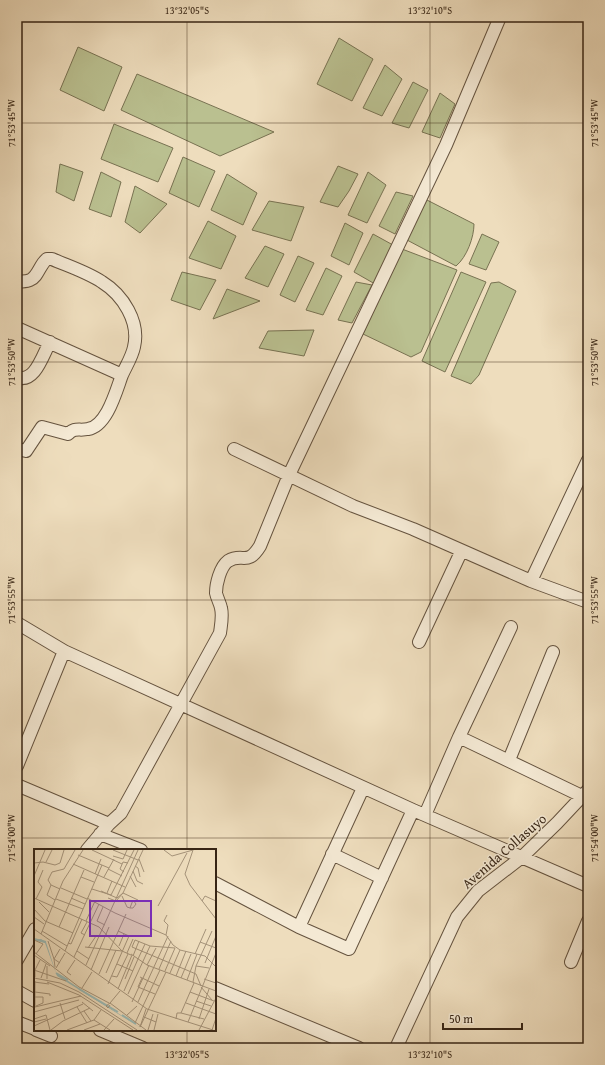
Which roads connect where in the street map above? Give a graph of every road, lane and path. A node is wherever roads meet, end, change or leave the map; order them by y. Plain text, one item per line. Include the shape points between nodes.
1 (500, 17) edge
2 (17, 282) edge
3 (17, 328) edge
4 (50, 342) junction
5 (122, 375) junction
6 (17, 377) edge
7 (17, 448) edge
8 (234, 449) dead end
9 (588, 460) edge
10 (289, 475) junction
11 (583, 482) edge
12 (461, 552) junction
13 (531, 581) junction
14 (588, 602) edge
15 (17, 623) edge
16 (511, 627) dead end
17 (419, 642) dead end
18 (64, 651) junction
19 (553, 652) dead end
20 (181, 704) junction
21 (459, 737) junction
22 (509, 760) junction
23 (17, 766) edge
24 (17, 785) edge
25 (363, 788) junction
26 (586, 795) edge
27 (413, 810) junction
28 (425, 815) junction
29 (109, 824) junction
30 (100, 834) junction
31 (88, 849) edge
32 (138, 849) edge
33 (332, 854) junction
34 (522, 857) junction
35 (382, 878) junction
36 (216, 884) edge
37 (588, 886) edge
38 (588, 921) edge
39 (299, 927) junction
40 (34, 931) edge
41 (17, 958) edge
42 (571, 962) dead end
43 (216, 988) edge
44 (17, 991) edge
45 (34, 1000) edge
46 (17, 1022) edge
47 (34, 1029) edge
48 (38, 1031) edge
49 (102, 1031) edge
50 (51, 1036) dead end
51 (144, 1048) edge
52 (359, 1048) edge
53 (396, 1048) edge

1 - 10 street via 446,145
2 - 5 street via 30,280 42,262 52,259 102,282 114,292 131,313 135,332 135,346
3 - 4 street
4 - 5 street
4 - 6 street via 35,371 24,378
5 - 7 street via 103,420 88,429 78,428 68,434 42,428 26,451
8 - 10 street
9 - 11 street
10 - 12 street via 353,506 413,529
10 - 20 street via 254,555 248,559 237,558 223,567 216,594 221,608 220,633
11 - 13 street
12 - 13 street
12 - 17 street
13 - 14 street
15 - 18 street
16 - 21 street
18 - 20 street
18 - 23 street
19 - 22 street
20 - 25 street
20 - 29 street via 121,813
21 - 22 street
21 - 28 street
22 - 26 street
24 - 29 street
25 - 27 street
25 - 33 street
26 - 34 street, Avenida Collasuyo
27 - 28 street
27 - 35 street
28 - 34 street
29 - 30 street
30 - 31 street
30 - 32 street
33 - 35 street
33 - 39 street
34 - 37 street
34 - 53 street, Avenida Collasuyo via 478,891 457,917
35 - 39 street via 349,949
36 - 39 street
38 - 42 street
40 - 41 street
43 - 52 street
44 - 45 street
46 - 47 street
48 - 50 street
49 - 51 street

